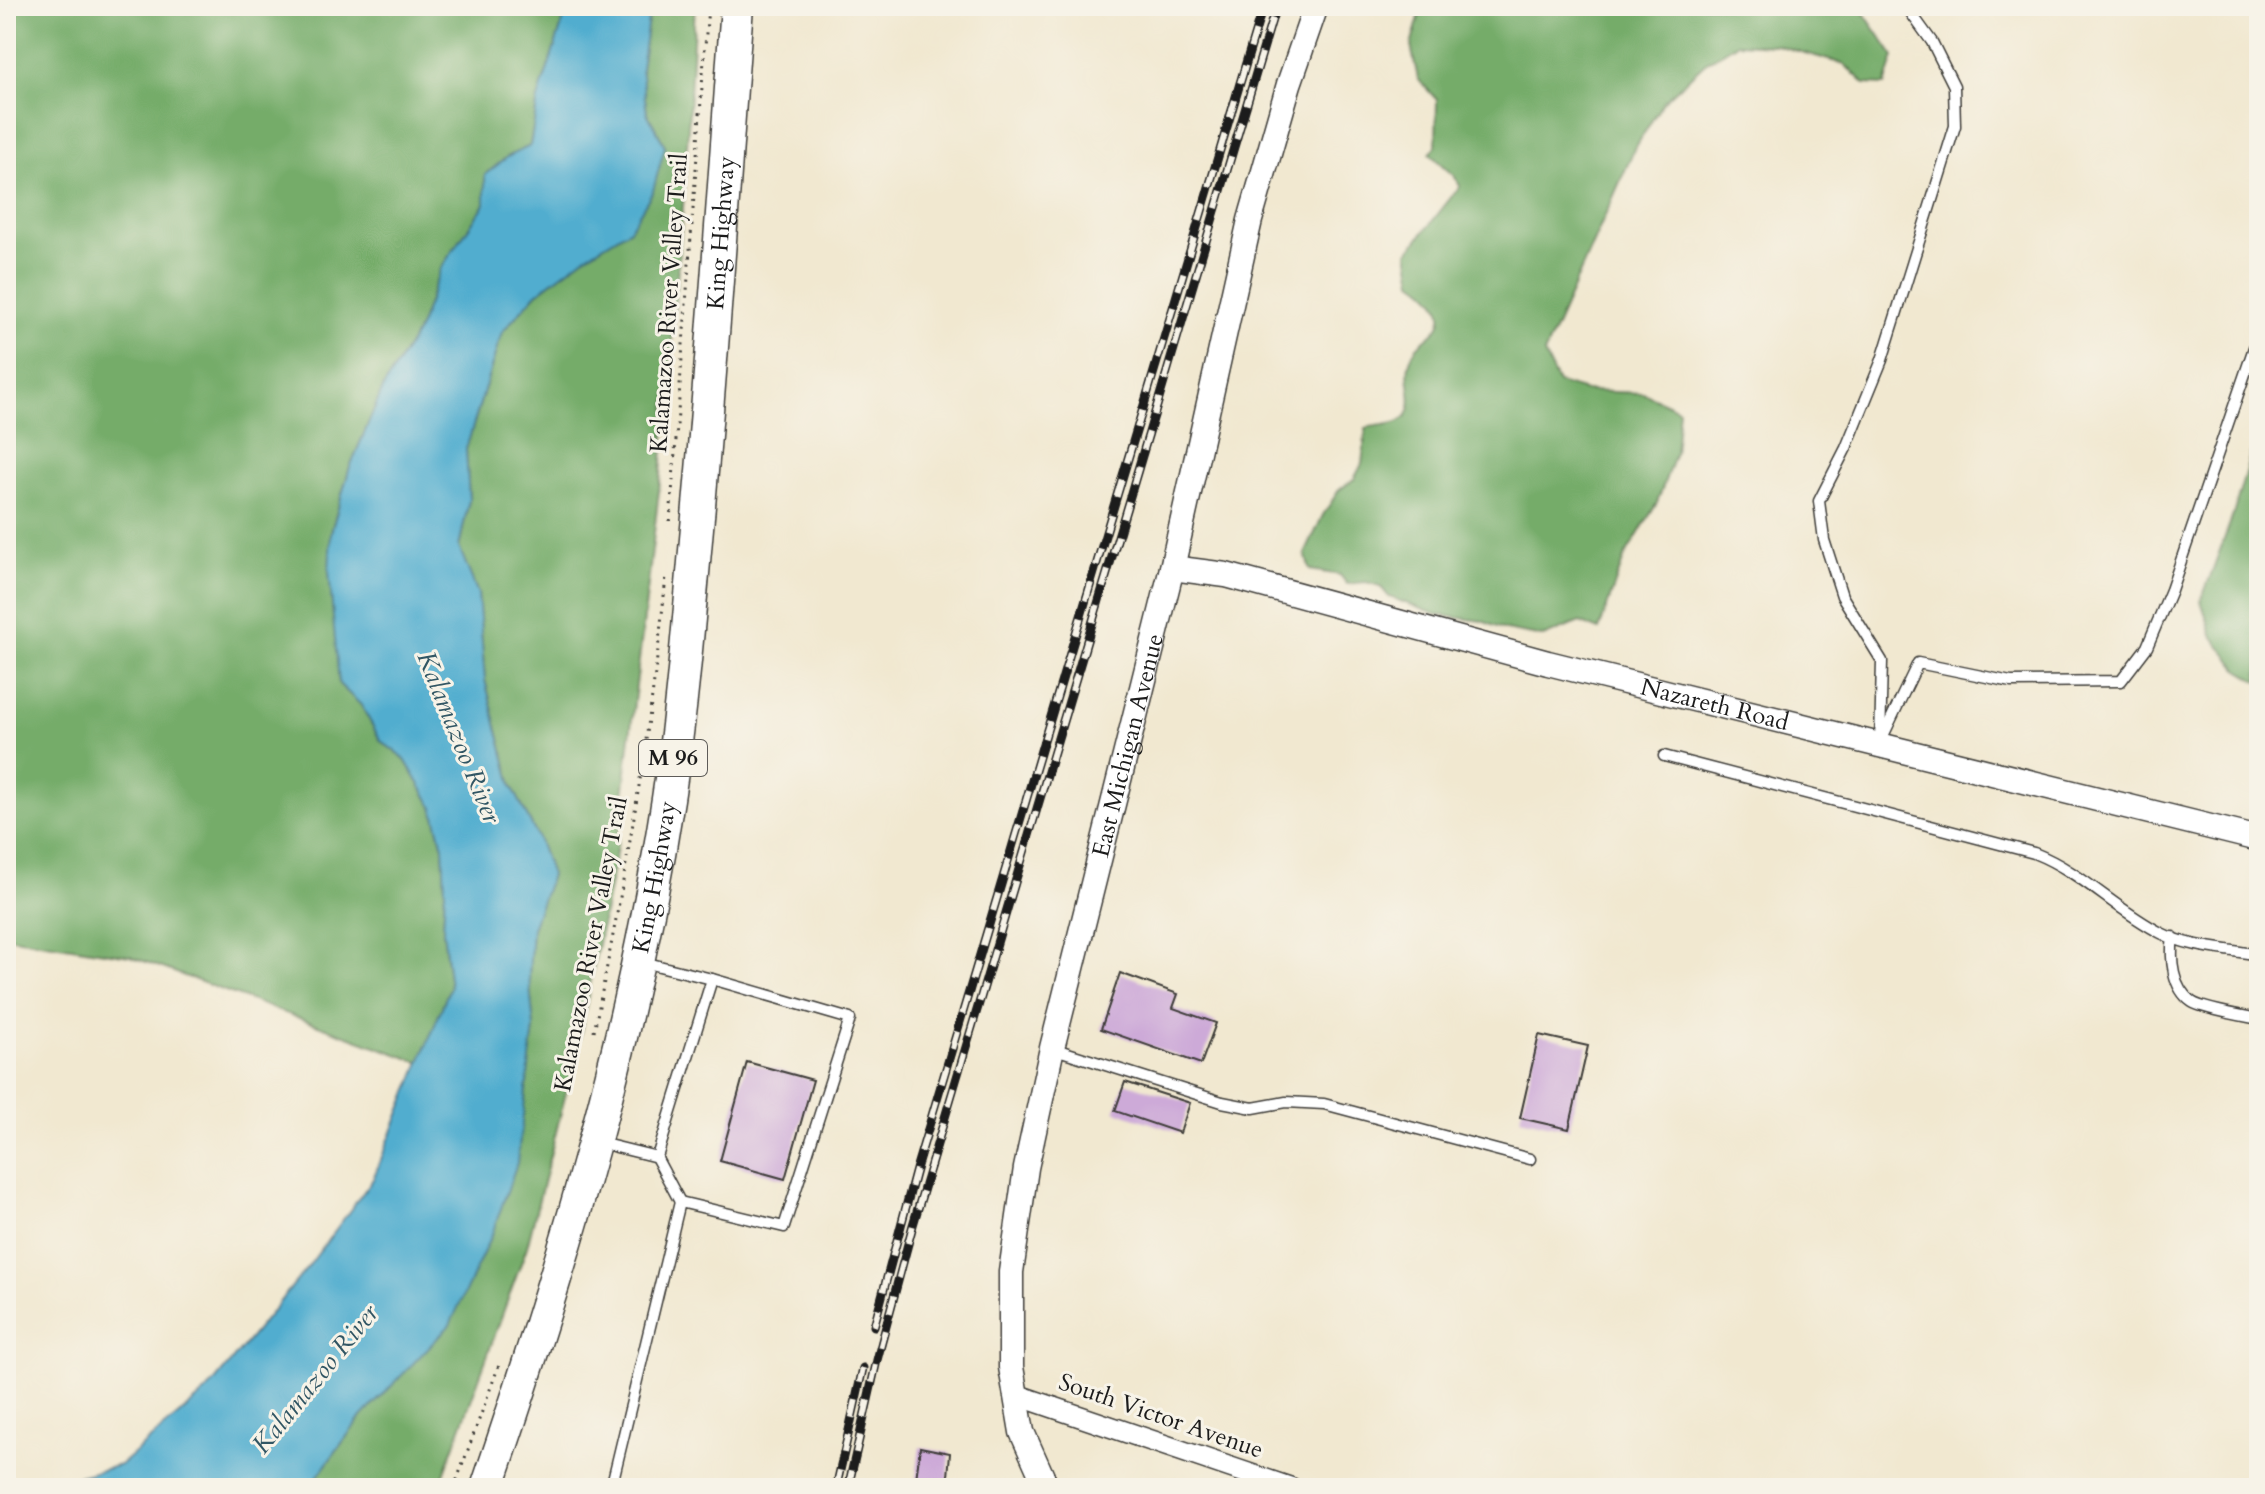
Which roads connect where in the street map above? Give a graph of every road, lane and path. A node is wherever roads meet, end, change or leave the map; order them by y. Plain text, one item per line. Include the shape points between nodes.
1 (708, 6) edge
2 (737, 6) edge
3 (1316, 6) edge
4 (1906, 6) edge
5 (2259, 333) edge
6 (670, 525) dead end
7 (666, 568) dead end
8 (1172, 568) junction
9 (1880, 744) junction
10 (1664, 756) dead end
11 (2259, 839) edge
12 (2173, 937) junction
13 (2259, 955) edge
14 (638, 960) junction
15 (712, 979) junction
16 (2259, 1019) edge
17 (592, 1044) dead end
18 (1052, 1048) junction
19 (595, 1142) junction
20 (656, 1157) junction
21 (1530, 1159) dead end
22 (680, 1202) junction
23 (503, 1355) dead end
24 (1014, 1394) junction
25 (1037, 1483) edge
26 (454, 1488) edge
27 (487, 1488) edge
28 (611, 1488) edge
29 (1291, 1488) edge

1 - 6 path, Kalamazoo River Valley Trail
2 - 14 main road, King Highway / M 96 via 685,668 668,799
3 - 8 street, East Michigan Avenue via 1250,220
4 - 9 lane via 1954,86 1955,126 1882,360 1819,501 1824,540 1842,596 1882,661
5 - 9 lane via 2171,590 2147,647 2121,681 2011,682 1918,663
7 - 17 path, Kalamazoo River Valley Trail via 643,770
8 - 9 street, Nazareth Road via 1226,575 1548,663
8 - 18 street, East Michigan Avenue
9 - 11 street, Nazareth Road
10 - 12 lane via 2034,853
12 - 13 lane
12 - 16 lane via 2174,972 2192,1002
14 - 15 lane
14 - 19 main road, King Highway / M 96
15 - 20 lane
15 - 22 lane via 850,1019 784,1227
18 - 21 lane via 1222,1102 1253,1108 1286,1102 1324,1104
18 - 24 street, East Michigan Avenue via 1011,1272
19 - 20 lane
19 - 27 main road, King Highway / M 96
20 - 22 lane
22 - 28 lane
23 - 26 path
24 - 25 street, East Michigan Avenue
24 - 29 street, South Victor Avenue

